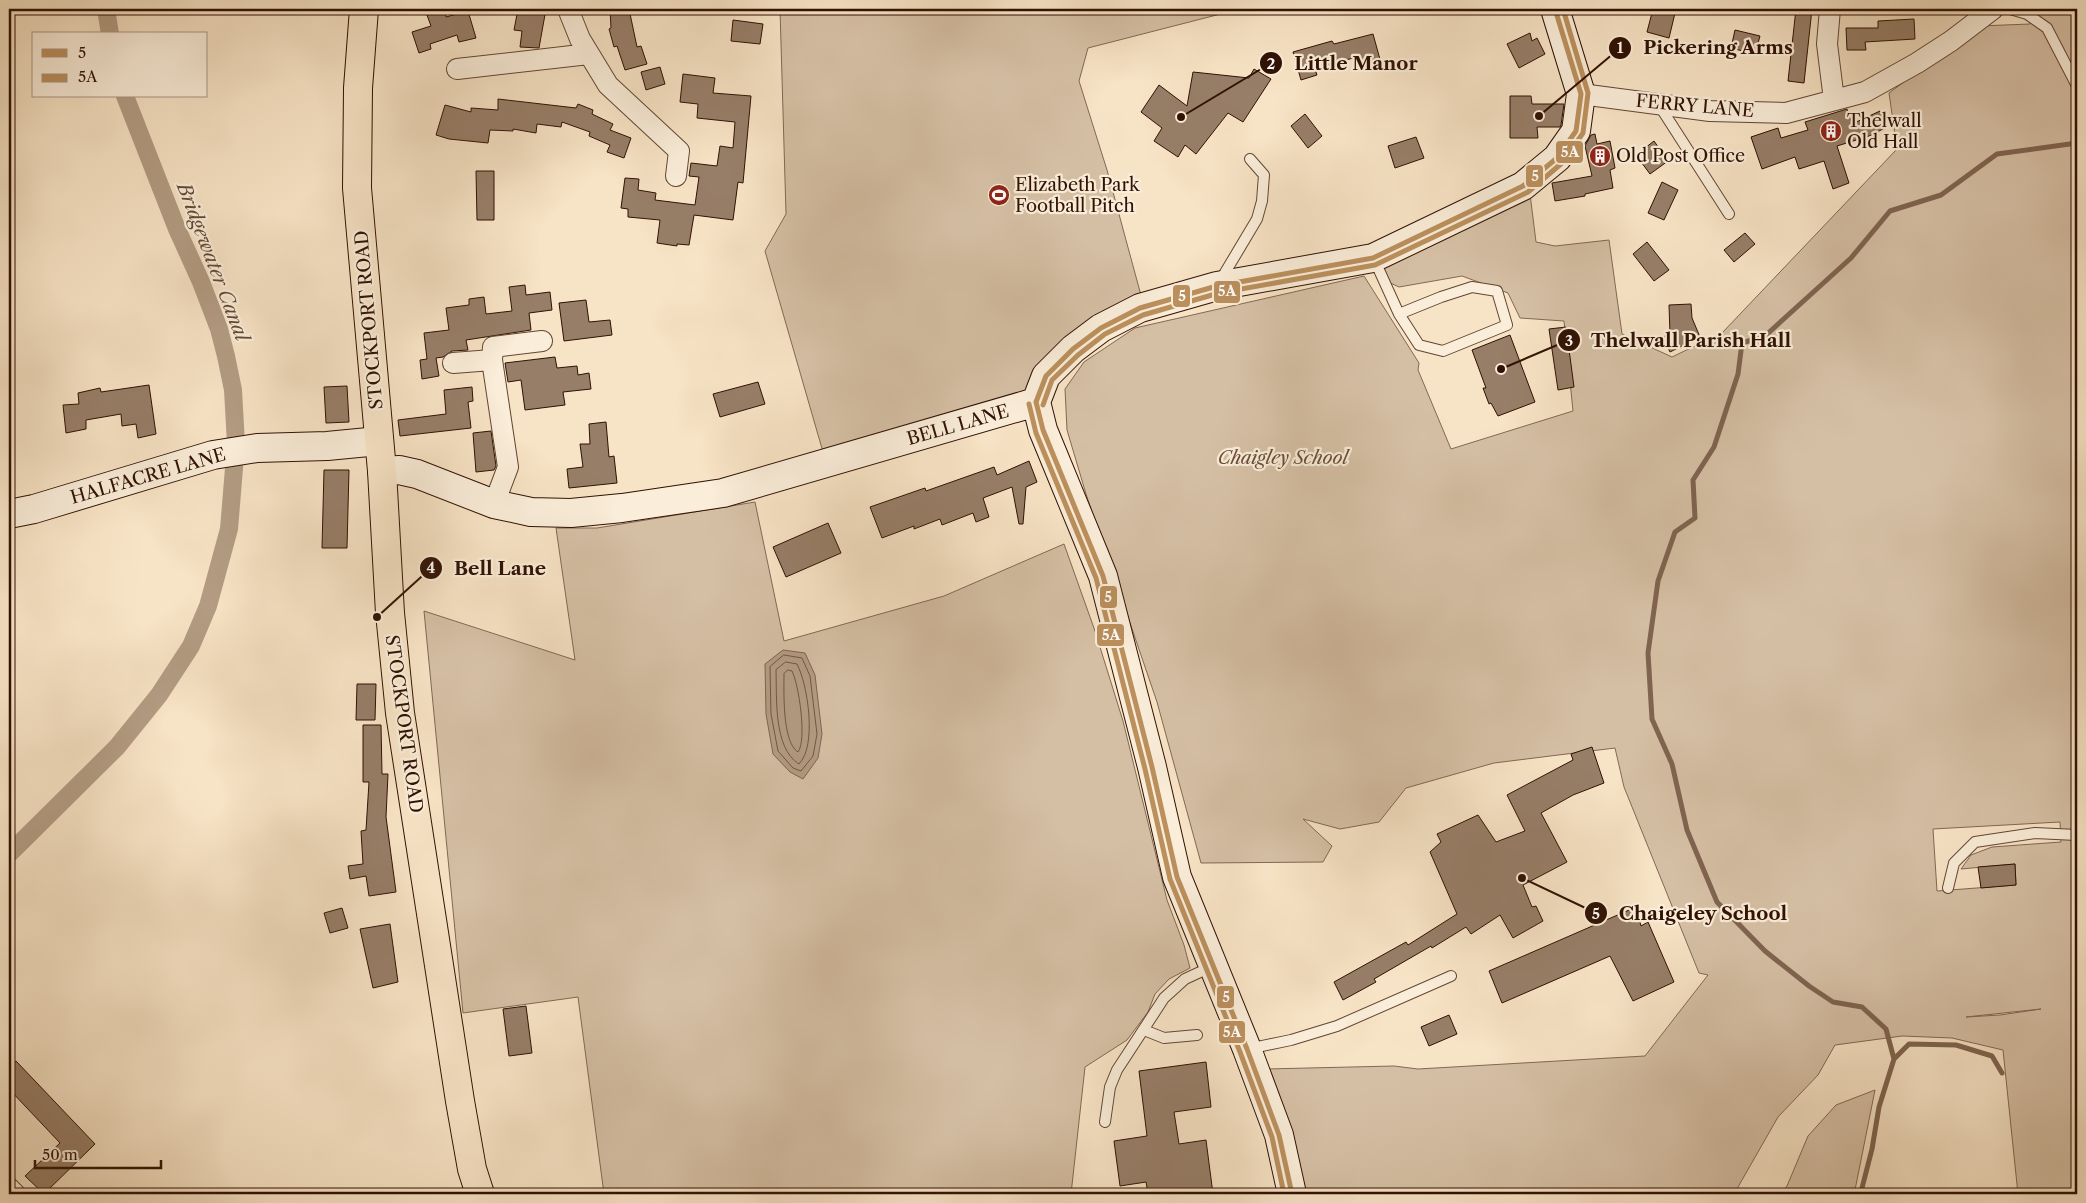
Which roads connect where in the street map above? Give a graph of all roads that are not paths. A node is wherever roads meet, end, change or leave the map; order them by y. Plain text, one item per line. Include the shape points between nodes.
1 (364, 9) edge
2 (568, 9) edge
3 (1555, 9) edge
4 (1830, 9) edge
5 (1993, 9) edge
6 (2010, 9) edge
7 (589, 54) junction
8 (457, 69) dead end
9 (2077, 86) edge
10 (1581, 94) junction
11 (1834, 100) junction
12 (1658, 104) junction
13 (1250, 158) dead end
14 (676, 176) dead end
15 (1729, 214) dead end
16 (1374, 258) junction
17 (1218, 286) junction
18 (1399, 314) junction
19 (542, 340) dead end
20 (492, 360) junction
21 (453, 363) dead end
22 (1036, 402) junction
23 (379, 441) junction
24 (382, 471) junction
25 (494, 504) junction
26 (9, 514) edge
27 (2077, 835) edge
28 (1948, 888) dead end
29 (1214, 965) junction
30 (1451, 976) dead end
31 (1144, 1030) junction
32 (1197, 1035) dead end
33 (1247, 1049) junction
34 (1106, 1122) dead end
35 (9, 1188) edge
36 (16, 1194) edge
37 (480, 1194) edge
38 (1292, 1194) edge

1 - 23 main road, STOCKPORT ROAD via 358,88 357,188
2 - 7 street
3 - 10 main road
4 - 11 street via 1826,44
5 - 11 street, FERRY LANE via 1916,63 1865,92
6 - 9 lane via 2027,14 2047,28
7 - 8 street
7 - 14 street via 608,84 679,151
10 - 12 street, FERRY LANE
10 - 16 main road via 1576,131 1557,158 1523,186
11 - 12 street, FERRY LANE via 1786,113 1710,111
12 - 15 lane
13 - 17 lane via 1264,175 1262,201 1256,219
16 - 17 main road
16 - 18 lane
17 - 22 main road via 1140,308 1100,328 1072,349 1046,376
18 - 18 lane via 1419,345 1444,351 1507,325 1497,291 1472,287
19 - 20 street via 493,346
20 - 21 street
20 - 25 street via 508,467
22 - 25 main road, BELL LANE via 723,493 571,513 531,512
22 - 29 main road via 1043,430 1103,576 1177,876
23 - 24 main road, STOCKPORT ROAD
23 - 26 main road, HALFACRE LANE via 257,448 213,455
24 - 25 main road, BELL LANE via 417,474
24 - 37 main road, STOCKPORT ROAD via 390,613 400,713 460,1101 472,1169
27 - 28 lane via 2035,832 1975,842 1954,863
29 - 31 lane via 1184,979 1172,989
29 - 33 main road
30 - 33 lane via 1337,1026
31 - 32 lane via 1164,1038
31 - 34 lane via 1117,1070 1110,1087
33 - 38 main road via 1279,1135
35 - 36 street

